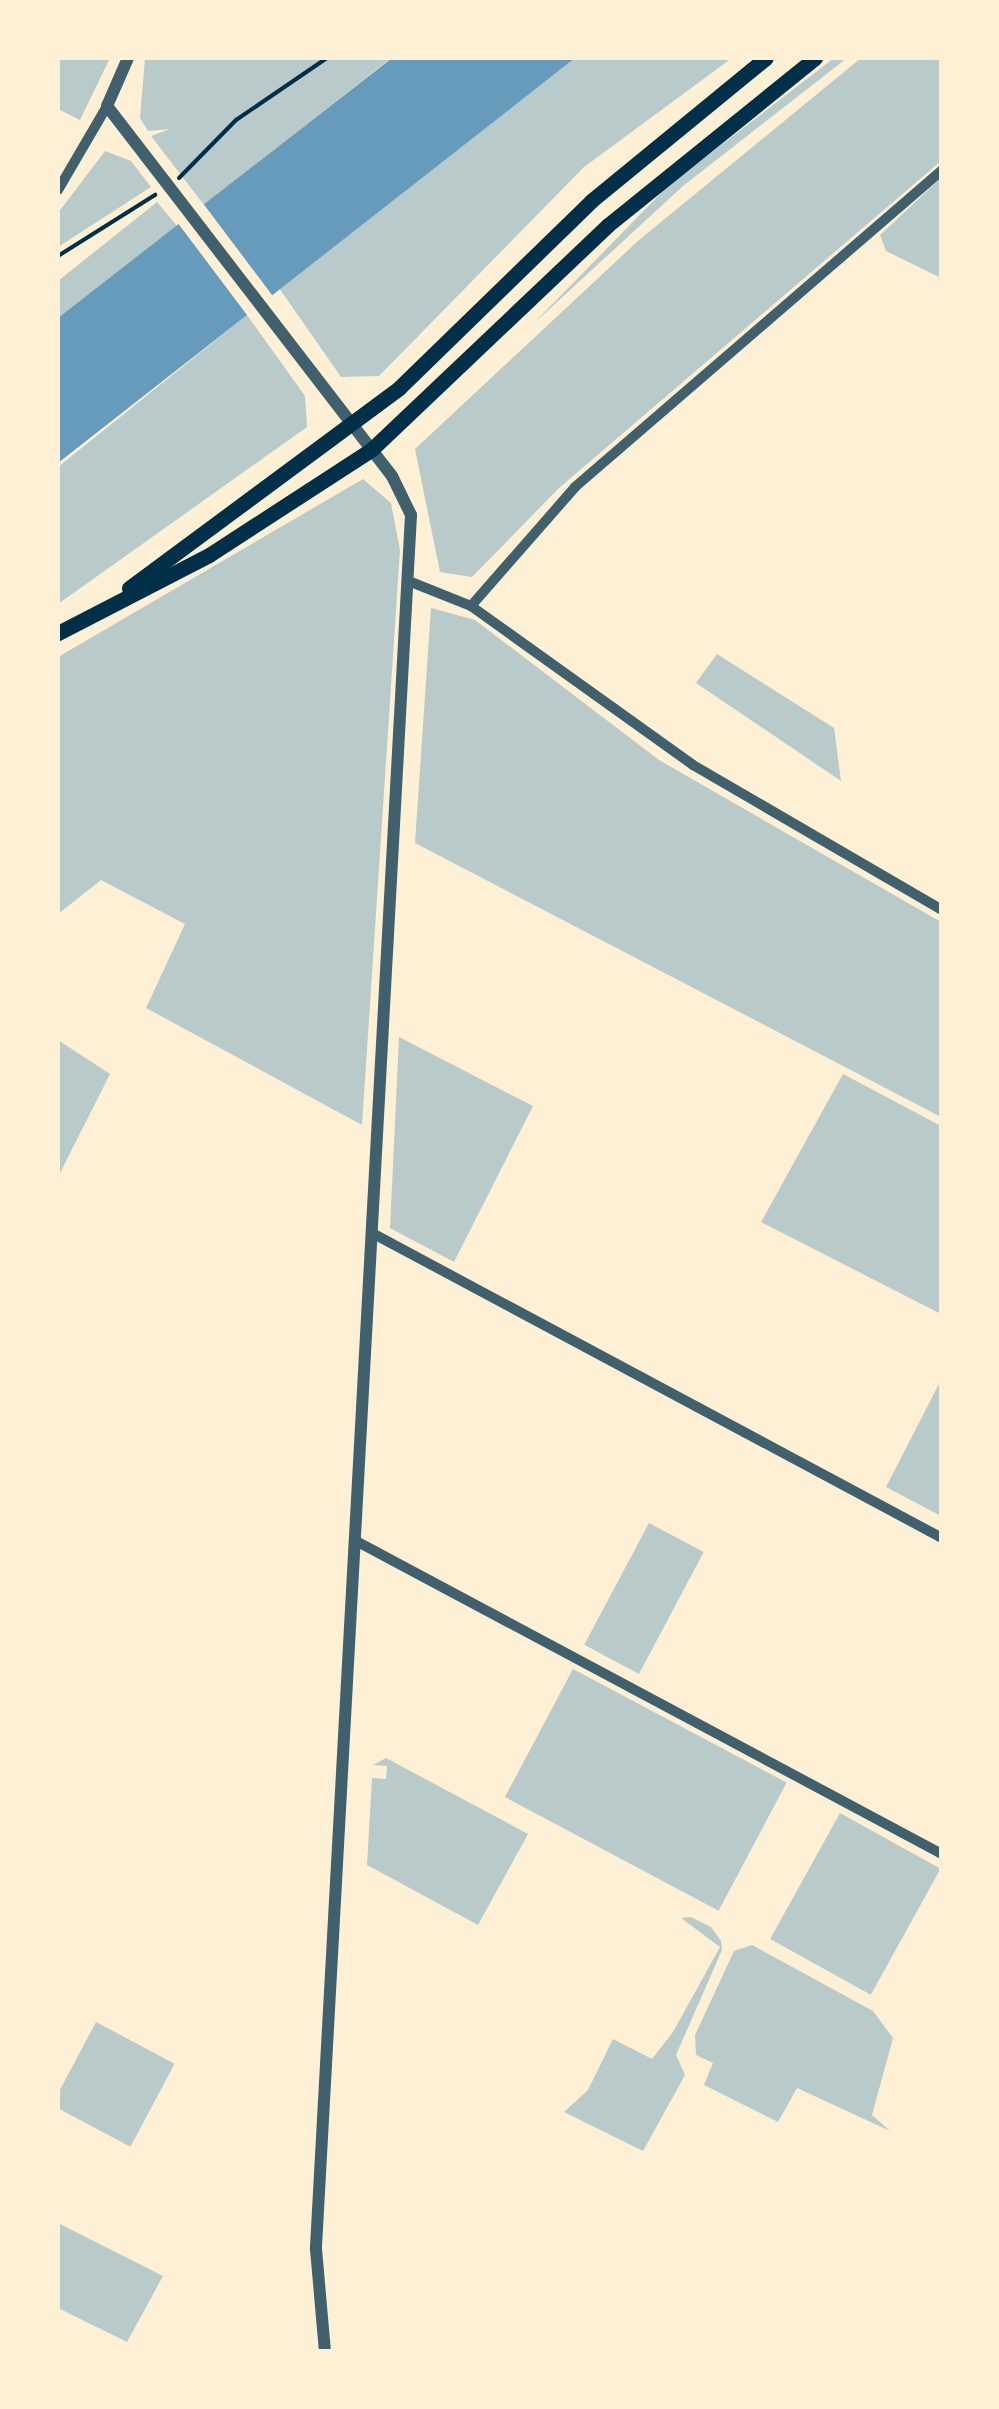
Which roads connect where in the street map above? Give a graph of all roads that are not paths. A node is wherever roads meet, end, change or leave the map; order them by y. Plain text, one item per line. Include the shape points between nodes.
1 (128, 58) edge
2 (766, 58) edge
3 (816, 58) edge
4 (107, 106) junction
5 (942, 170) edge
6 (58, 190) edge
7 (352, 424) junction
8 (372, 449) junction
9 (411, 582) junction
10 (118, 598) junction
11 (471, 606) junction
12 (58, 633) edge
13 (942, 910) edge
14 (372, 1234) junction
15 (942, 1538) edge
16 (356, 1542) junction
17 (942, 1854) edge
18 (326, 2352) edge

1 - 4 street
2 - 7 main road via 591,201
3 - 8 main road via 608,225
4 - 6 street
4 - 7 street
5 - 11 street via 575,487
7 - 8 street
7 - 10 main road via 185,538
8 - 9 street via 411,516
8 - 10 main road via 209,555
9 - 11 street
9 - 14 street
10 - 12 main road
11 - 13 street via 693,765
14 - 15 street
14 - 16 street
16 - 17 street
16 - 18 street via 316,2249

